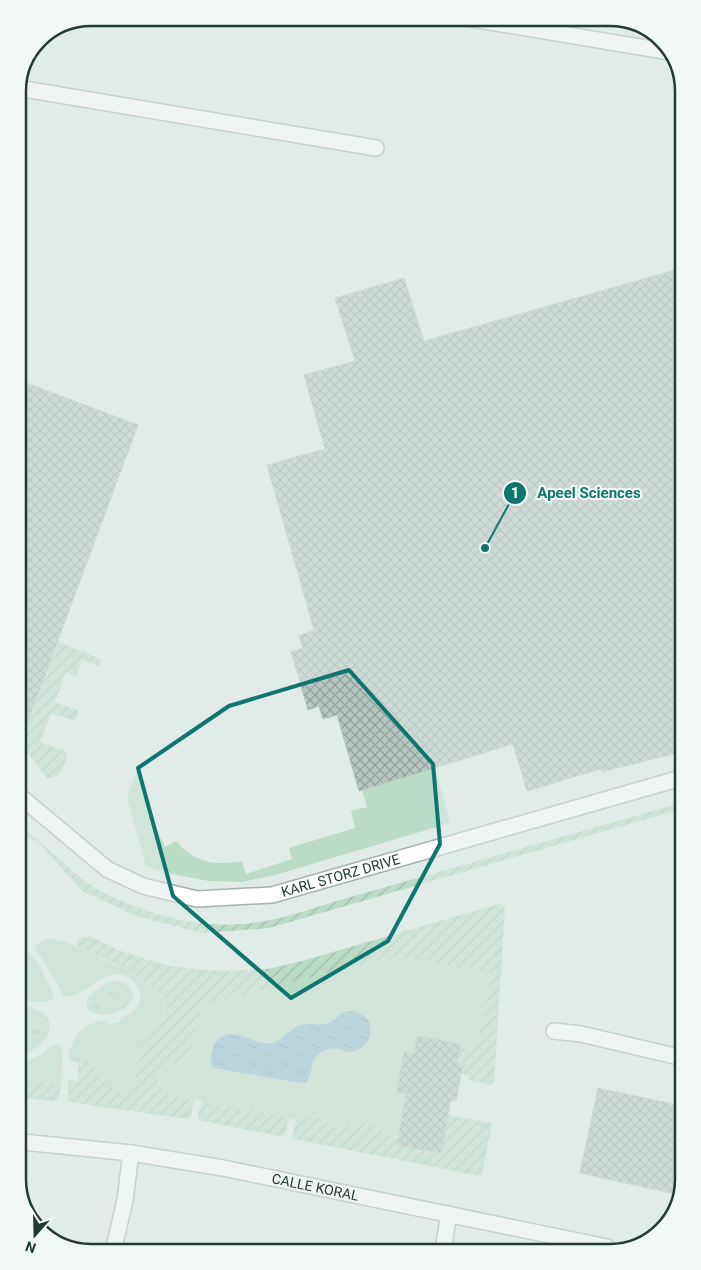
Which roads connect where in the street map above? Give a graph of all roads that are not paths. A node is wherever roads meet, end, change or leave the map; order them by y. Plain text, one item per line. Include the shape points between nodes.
1 (514, 26) edge
2 (660, 50) edge
3 (26, 89) edge
4 (376, 148) dead end
5 (675, 780) edge
6 (26, 801) edge
7 (554, 1031) dead end
8 (675, 1056) edge
9 (26, 1142) edge
10 (131, 1153) junction
11 (449, 1214) junction
12 (115, 1244) edge
13 (443, 1244) edge
14 (593, 1244) edge

1 - 2 street
3 - 4 street
5 - 6 street, KARL STORZ DRIVE via 272,895 197,899 144,886 107,869
7 - 8 street via 581,1034
9 - 10 street, CALLE KORAL
10 - 11 street, CALLE KORAL via 223,1168
10 - 12 street
11 - 13 street
11 - 14 street, CALLE KORAL

